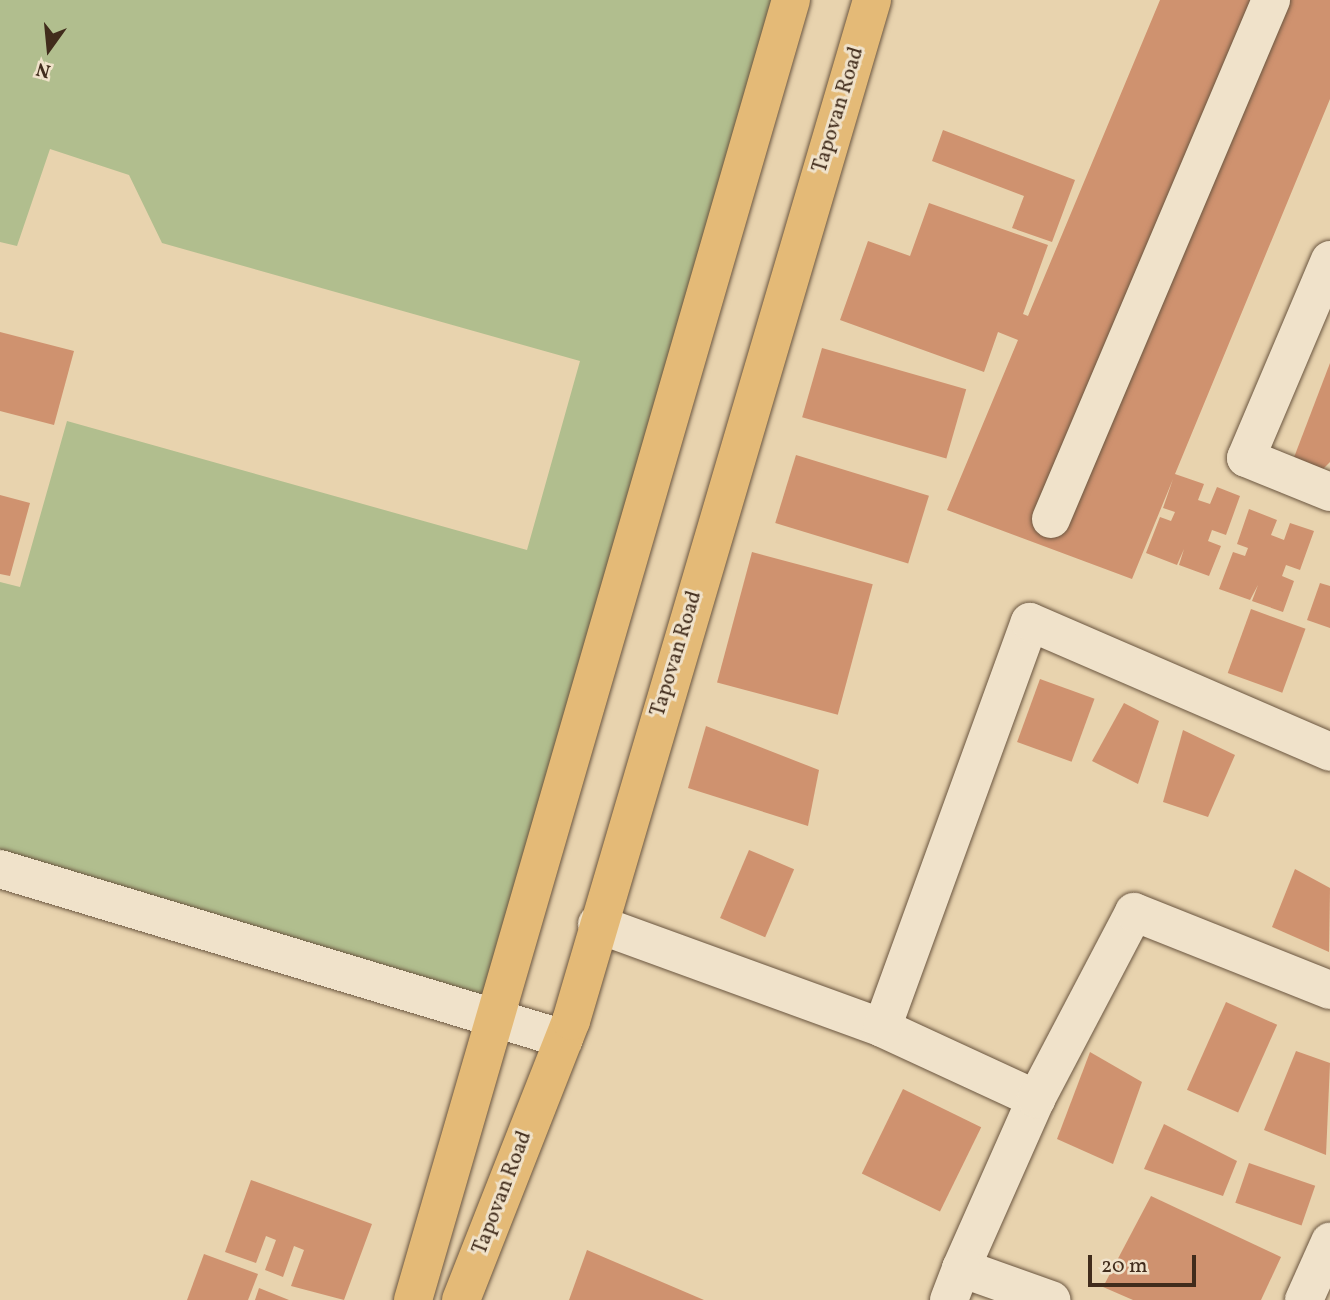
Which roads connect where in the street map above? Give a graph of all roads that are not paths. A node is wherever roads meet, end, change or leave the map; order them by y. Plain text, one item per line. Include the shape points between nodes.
1 (791, 0) edge
2 (872, 0) edge
3 (1271, 0) edge
4 (1330, 260) edge
5 (1330, 492) edge
6 (1051, 519) dead end
7 (1330, 752) edge
8 (0, 869) edge
9 (597, 924) junction
10 (1330, 990) edge
11 (497, 1023) junction
12 (882, 1028) junction
13 (564, 1039) junction
14 (1036, 1099) junction
15 (1330, 1242) edge
16 (955, 1284) edge
17 (412, 1300) edge
18 (461, 1300) edge
19 (1051, 1300) edge
20 (1304, 1300) edge

1 - 11 main road
2 - 9 main road, Tapovan Road
3 - 6 street
4 - 5 street via 1246,458
7 - 12 street via 1030,622
8 - 11 street
9 - 12 street
9 - 13 main road, Tapovan Road
10 - 14 street via 1134,912
11 - 13 street
11 - 17 main road
12 - 14 street
13 - 18 main road, Tapovan Road
14 - 16 street
15 - 20 street
16 - 19 street

